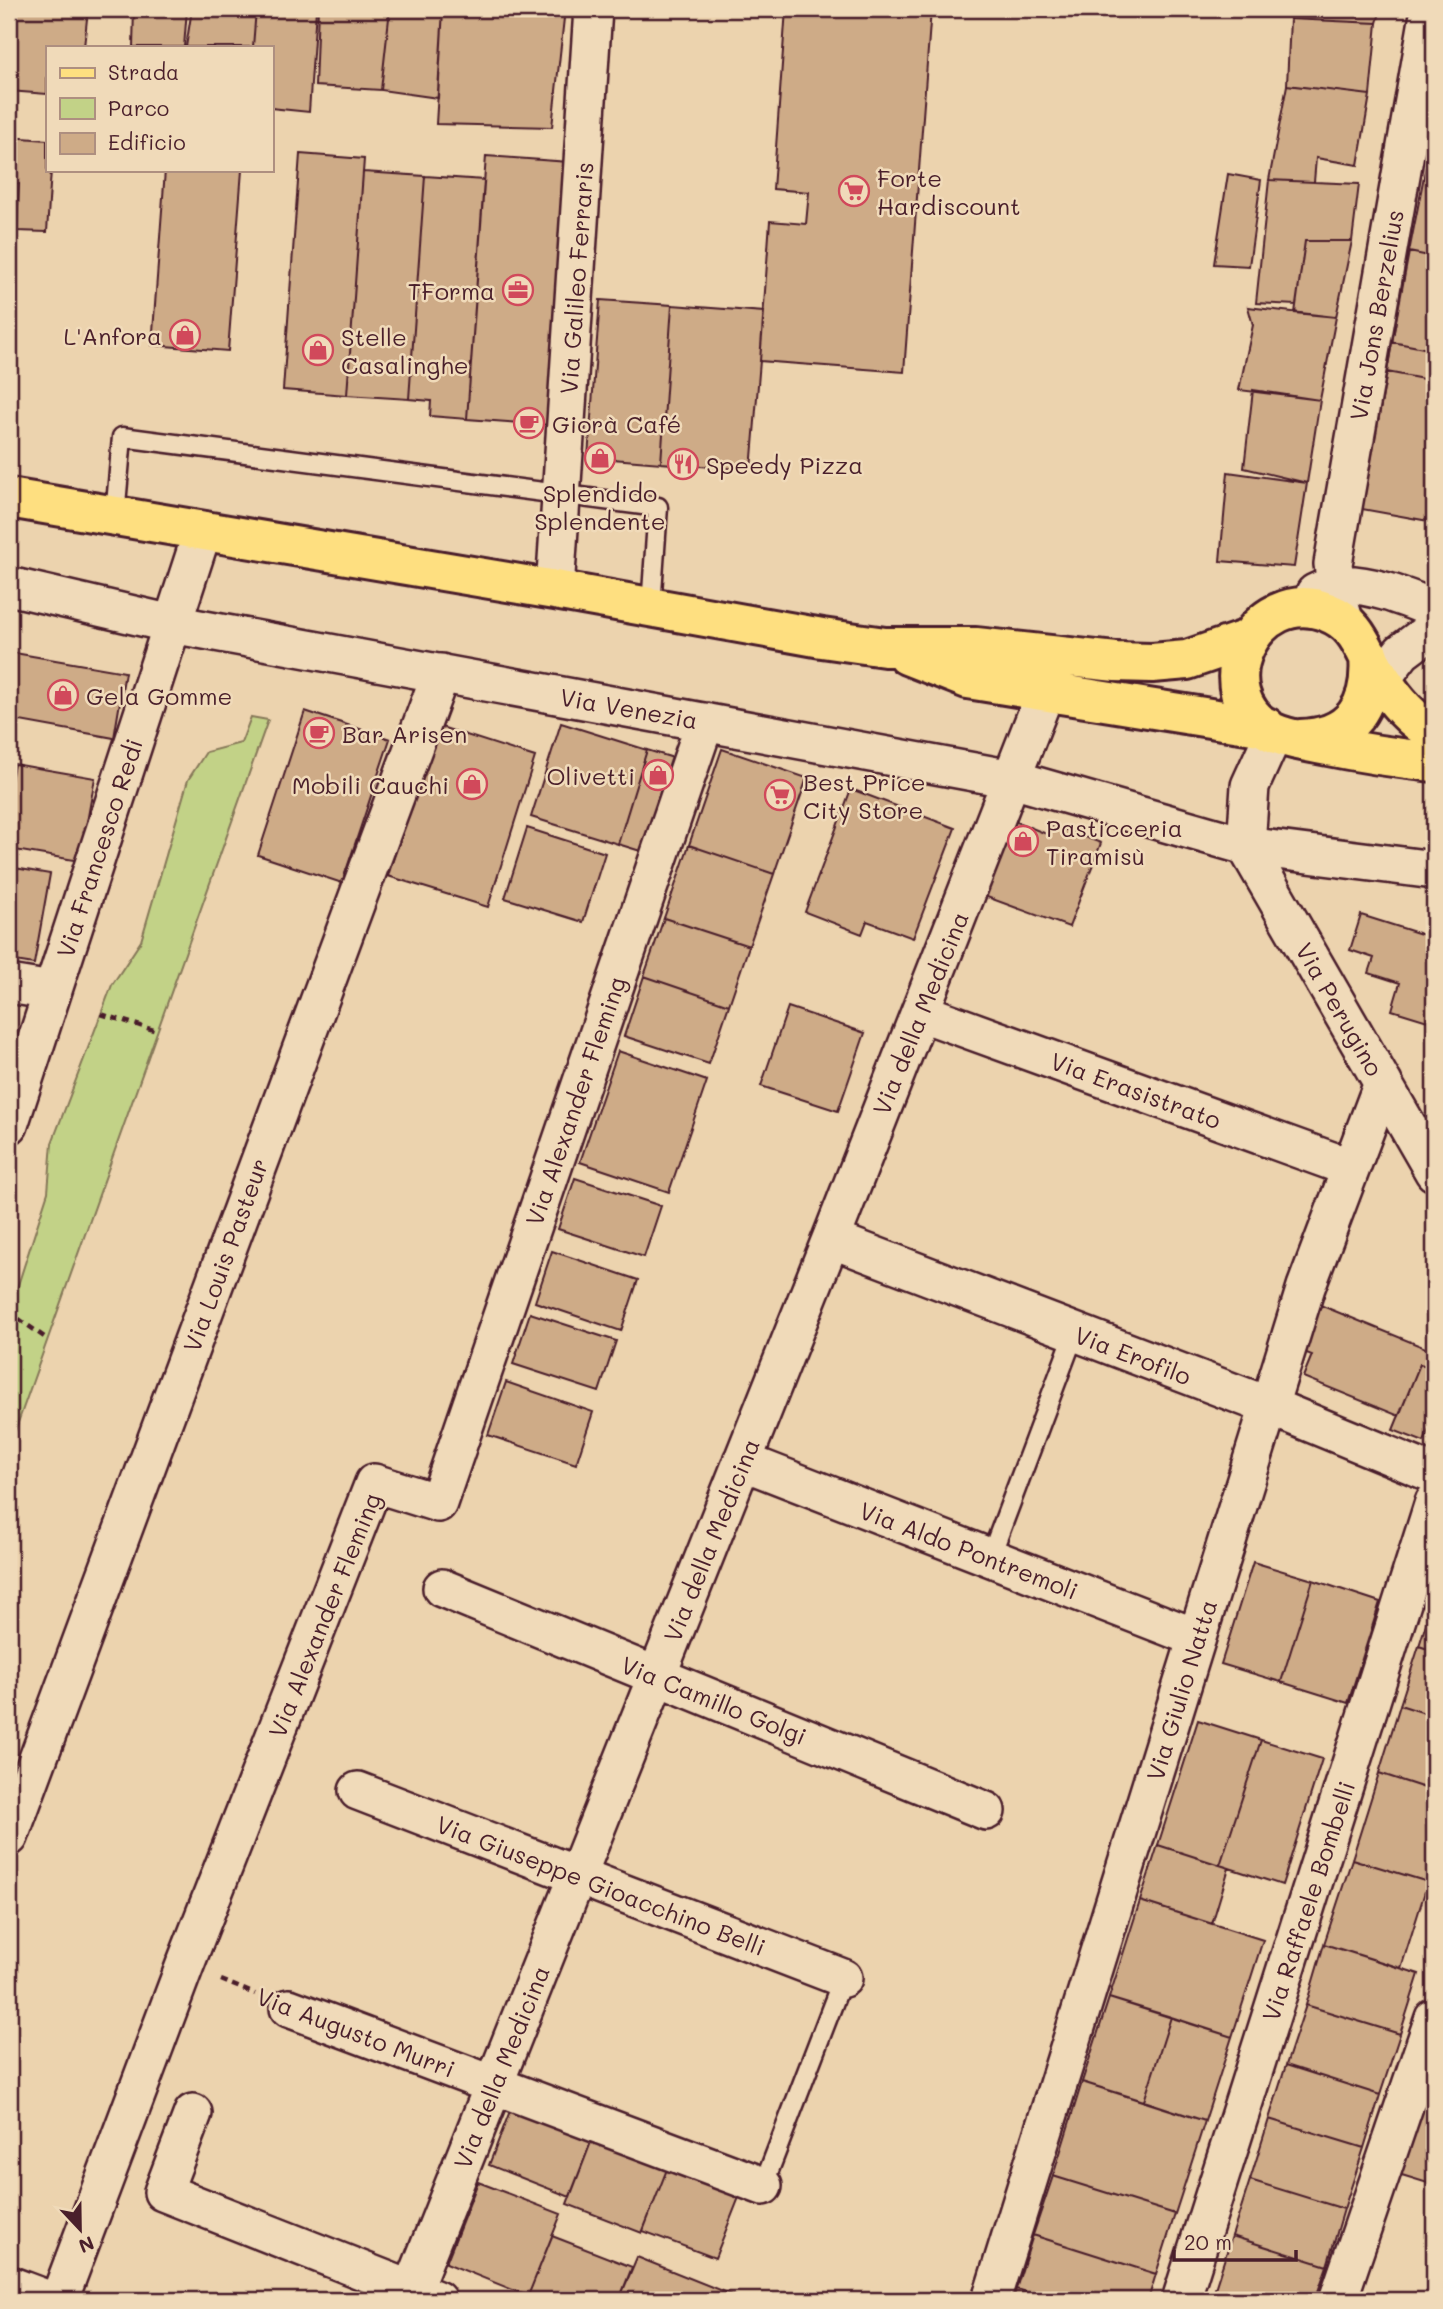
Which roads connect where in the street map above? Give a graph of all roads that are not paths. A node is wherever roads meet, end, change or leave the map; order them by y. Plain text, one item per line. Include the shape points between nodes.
1 (593, 9) edge
2 (1430, 9) edge
3 (561, 495) junction
4 (9, 498) edge
5 (114, 516) junction
6 (203, 530) junction
7 (9, 586) edge
8 (555, 590) junction
9 (1340, 603) junction
10 (652, 607) junction
11 (1434, 609) edge
12 (172, 624) junction
13 (1434, 628) edge
14 (1248, 639) junction
15 (885, 646) junction
16 (441, 673) junction
17 (1372, 678) junction
18 (1045, 693) junction
19 (705, 722) junction
20 (1434, 732) edge
21 (1278, 733) junction
22 (1434, 762) edge
23 (1012, 779) junction
24 (1246, 846) junction
25 (1434, 870) edge
26 (9, 984) edge
27 (52, 991) junction
28 (920, 1012) junction
29 (1383, 1083) junction
30 (10, 1118) edge
31 (1351, 1168) junction
32 (1434, 1172) edge
33 (831, 1239) junction
34 (1075, 1332) junction
35 (1269, 1406) junction
36 (742, 1461) junction
37 (1434, 1474) edge
38 (1434, 1502) edge
39 (990, 1558) junction
40 (442, 1588) dead end
41 (1197, 1638) junction
42 (656, 1677) junction
43 (358, 1791) dead end
44 (986, 1811) dead end
45 (9, 1837) edge
46 (577, 1876) junction
47 (843, 1978) joint
48 (289, 2008) road end
49 (1434, 2018) edge
50 (494, 2085) junction
51 (193, 2113) dead end
52 (764, 2186) joint
53 (9, 2285) edge
54 (419, 2297) edge
55 (49, 2300) edge
56 (59, 2300) edge
57 (991, 2300) edge
58 (1181, 2300) edge
59 (1338, 2300) edge

1 - 3 street, Via Galileo Ferraris
2 - 9 street, Via Jons Berzelius via 1332,564
3 - 5 lane via 122,437
3 - 8 street, Via Galileo Ferraris
3 - 10 lane via 658,507
4 - 5 main road
5 - 6 main road
6 - 8 main road
6 - 12 street, Via Francesco Redi
7 - 12 street, Via Venezia
8 - 10 main road
9 - 11 street via 1361,587 1397,594
9 - 14 main road via 1325,611 1303,607 1282,612 1263,622
9 - 17 main road via 1359,636
10 - 15 main road
12 - 16 street, Via Venezia
12 - 27 street, Via Francesco Redi
13 - 17 street
14 - 15 main road via 1187,660 1152,663 976,647
14 - 21 main road via 1240,657 1242,696 1251,714
15 - 18 main road via 968,679
16 - 19 street, Via Venezia
16 - 45 street, Via Louis Pasteur
17 - 20 main road
17 - 21 main road via 1354,718 1337,731 1316,739
18 - 21 main road
18 - 23 street, Via della Medicina
19 - 23 street, Via Venezia
19 - 56 street, Via Alexander Fleming via 438,1503 374,1483
21 - 22 main road via 1380,757
21 - 24 street via 1250,786
23 - 24 street, Via Venezia
23 - 28 street, Via della Medicina
24 - 25 street, Via Venezia
24 - 29 street, Via Perugino
26 - 27 street
27 - 30 street, Via Francesco Redi
28 - 31 street, Via Erasistrato
28 - 33 street, Via della Medicina
29 - 31 street, Via Giulio Natta
29 - 32 street, Via Perugino
31 - 35 street, Via Giulio Natta via 1306,1287
33 - 34 street, Via Erofilo
33 - 36 street, Via della Medicina
34 - 35 street, Via Erofilo
34 - 39 lane
35 - 37 street, Via Erofilo
35 - 41 street, Via Giulio Natta
36 - 39 street, Via Aldo Pontremoli
36 - 42 street, Via della Medicina
38 - 58 street, Via Raffaele Bombelli
39 - 41 street, Via Aldo Pontremoli
40 - 42 street, Via Camillo Golgi
41 - 57 street, Via Giulio Natta
42 - 44 street, Via Camillo Golgi
42 - 46 street, Via della Medicina
43 - 46 street, Via Giuseppe Gioacchino Belli
46 - 47 street, Via Giuseppe Gioacchino Belli
46 - 50 street, Via della Medicina
47 - 52 lane
48 - 50 street, Via Augusto Murri
49 - 59 street
50 - 52 street, Via Augusto Murri
50 - 54 street, Via della Medicina
51 - 54 street via 163,2192
53 - 55 street

